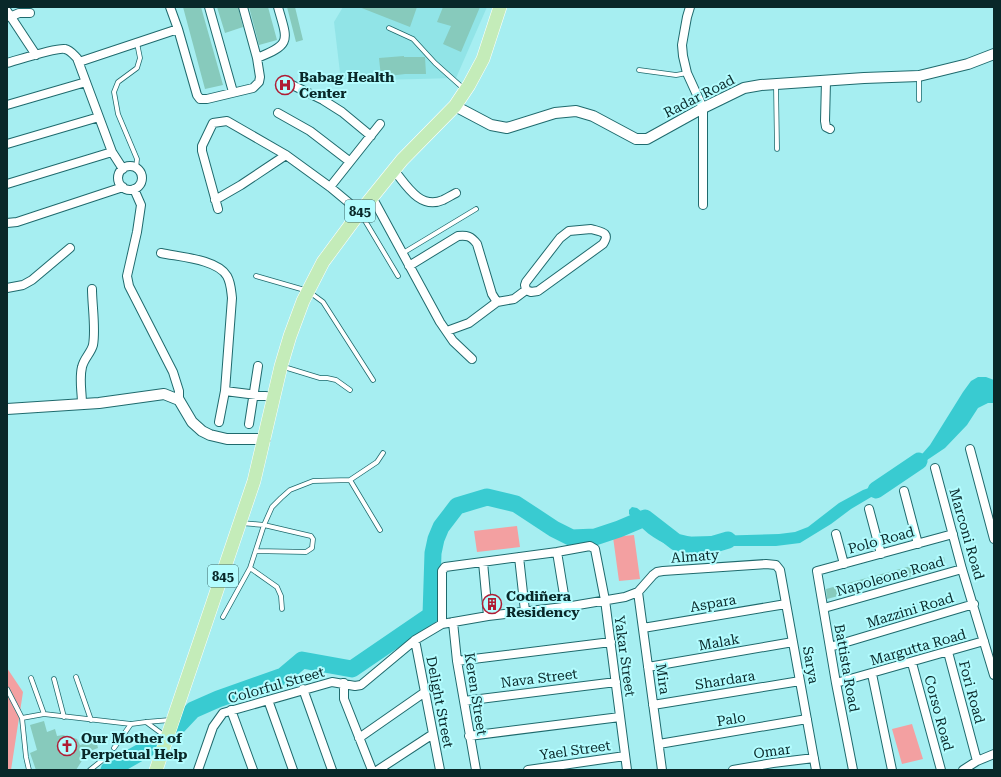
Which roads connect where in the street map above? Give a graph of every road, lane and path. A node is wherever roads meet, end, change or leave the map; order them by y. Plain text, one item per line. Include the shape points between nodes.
1 (170, 7) edge
2 (209, 7) edge
3 (243, 7) edge
4 (278, 7) edge
5 (500, 7) edge
6 (690, 7) edge
7 (30, 13) dead end
8 (9, 14) edge
9 (389, 28) dead end
10 (178, 29) junction
11 (137, 43) junction
12 (994, 54) edge
13 (36, 55) junction
14 (257, 58) junction
15 (78, 62) junction
16 (7, 63) edge
17 (639, 70) dead end
18 (687, 73) junction
19 (919, 76) junction
20 (826, 81) junction
21 (86, 82) junction
22 (288, 84) dead end
23 (776, 85) junction
24 (465, 91) junction
25 (233, 92) junction
26 (919, 100) dead end
27 (7, 105) edge
28 (455, 106) junction
29 (703, 108) junction
30 (278, 113) dead end
31 (99, 117) junction
32 (380, 124) dead end
33 (830, 129) dead end
34 (371, 136) junction
35 (7, 144) edge
36 (777, 149) dead end
37 (112, 152) junction
38 (286, 155) junction
39 (349, 161) junction
40 (136, 168) junction
41 (124, 169) junction
42 (394, 170) junction
43 (7, 184) edge
44 (123, 187) junction
45 (330, 187) junction
46 (134, 189) junction
47 (456, 193) dead end
48 (372, 197) junction
49 (215, 200) junction
50 (703, 205) dead end
51 (218, 209) dead end
52 (476, 209) dead end
53 (360, 212) junction
54 (7, 223) edge
55 (70, 248) dead end
56 (403, 253) junction
57 (161, 254) dead end
58 (408, 266) junction
59 (256, 276) dead end
60 (398, 276) dead end
61 (7, 288) edge
62 (92, 289) dead end
63 (526, 290) junction
64 (308, 291) junction
65 (497, 302) junction
66 (447, 331) junction
67 (472, 359) dead end
68 (258, 366) dead end
69 (281, 366) junction
70 (373, 380) dead end
71 (350, 390) dead end
72 (225, 391) junction
73 (254, 394) junction
74 (273, 397) junction
75 (179, 400) junction
76 (82, 404) junction
77 (7, 409) edge
78 (219, 422) dead end
79 (249, 424) dead end
80 (265, 439) junction
81 (970, 449) dead end
82 (383, 453) dead end
83 (935, 468) dead end
84 (350, 480) junction
85 (904, 491) dead end
86 (869, 510) dead end
87 (991, 514) edge
88 (240, 524) junction
89 (264, 525) junction
90 (380, 530) dead end
91 (836, 534) dead end
92 (953, 534) junction
93 (994, 538) edge
94 (918, 544) junction
95 (256, 551) junction
96 (557, 552) junction
97 (881, 554) junction
98 (519, 557) junction
99 (483, 562) junction
100 (844, 564) junction
101 (776, 565) joint
102 (250, 568) junction
103 (962, 569) junction
104 (817, 571) joint
105 (638, 592) junction
106 (625, 597) joint
107 (605, 600) junction
108 (786, 604) junction
109 (974, 604) junction
110 (566, 607) junction
111 (824, 608) junction
112 (282, 609) dead end
113 (525, 611) junction
114 (223, 616) dead end
115 (488, 616) junction
116 (454, 622) junction
117 (442, 624) junction
118 (643, 628) junction
119 (415, 640) junction
120 (984, 641) junction
121 (611, 642) junction
122 (793, 642) junction
123 (830, 648) junction
124 (948, 652) junction
125 (457, 661) junction
126 (912, 663) junction
127 (648, 667) junction
128 (872, 674) junction
129 (994, 675) edge
130 (76, 677) dead end
131 (32, 678) dead end
132 (54, 679) dead end
133 (800, 681) junction
134 (616, 682) junction
135 (344, 683) junction
136 (836, 683) junction
137 (7, 689) edge
138 (303, 689) junction
139 (425, 692) junction
140 (268, 700) junction
141 (464, 701) junction
142 (653, 705) junction
143 (232, 710) junction
144 (44, 714) junction
145 (176, 715) junction
146 (64, 717) junction
147 (620, 717) junction
148 (22, 718) junction
149 (807, 719) junction
150 (91, 720) junction
151 (146, 722) junction
152 (131, 724) junction
153 (433, 734) junction
154 (469, 736) junction
155 (168, 738) junction
156 (359, 738) junction
157 (659, 744) junction
158 (114, 748) dead end
159 (994, 754) edge
160 (625, 756) junction
161 (104, 758) dead end
162 (814, 758) junction
163 (202, 760) junction
164 (977, 761) junction
165 (774, 766) edge
166 (29, 770) edge
167 (90, 770) edge
168 (156, 770) edge
169 (198, 770) edge
170 (207, 770) edge
171 (253, 770) edge
172 (293, 770) edge
173 (332, 770) edge
174 (372, 770) edge
175 (378, 770) edge
176 (440, 770) edge
177 (476, 770) edge
178 (528, 770) edge
179 (627, 770) edge
180 (662, 770) edge
181 (735, 770) edge
182 (816, 770) edge
183 (853, 770) edge
184 (892, 770) edge
185 (941, 770) edge
186 (963, 770) edge

1 - 10 street
2 - 25 street
3 - 14 street
4 - 14 street via 285,41 271,52
5 - 24 main road, 845 via 483,59
6 - 18 street via 682,45
7 - 8 street
8 - 13 street
9 - 24 lane via 413,40
10 - 11 street
10 - 25 street via 200,99
11 - 15 street
11 - 40 lane via 140,58 137,68 118,82 114,92 118,114 137,159
12 - 19 street, Radar Road via 968,64
13 - 15 street via 65,49 72,52
13 - 16 street
14 - 25 street via 259,82 253,88
15 - 21 street
17 - 18 lane via 676,75
18 - 29 street
19 - 20 street, Radar Road
19 - 26 lane
20 - 23 street, Radar Road
20 - 33 street via 825,121 826,127
21 - 27 street
21 - 31 street
22 - 34 street via 323,100
23 - 29 street, Radar Road via 744,88
23 - 36 lane
24 - 28 main road, 845
28 - 29 street, Radar Road via 491,125 507,128 555,112 576,111 593,116 636,139 647,139
28 - 42 main road, 845
29 - 50 street
30 - 39 street via 310,131
31 - 35 street
31 - 37 street
32 - 34 street
34 - 39 street
37 - 41 street
37 - 43 street
38 - 45 street
38 - 49 street
38 - 49 street via 227,122 213,123 202,151
39 - 45 street
40 - 41 street
40 - 46 street via 142,179 140,185
41 - 44 street via 119,179
42 - 47 street via 422,200 432,203
42 - 48 main road, 845
44 - 46 street
44 - 54 street
45 - 53 street
46 - 75 street via 141,205 126,276 173,372 180,391
48 - 53 main road, 845
48 - 56 street
49 - 51 street
52 - 56 lane
53 - 60 lane
53 - 64 main road, 845 via 323,262
55 - 61 street via 32,280 23,285
56 - 58 street
57 - 72 street via 211,264 227,276 232,298
58 - 65 street via 458,236 466,235 476,244
58 - 66 street
59 - 64 lane
62 - 76 street via 94,338 82,367
63 - 63 street via 538,291 546,286 603,244 607,239 606,235 591,230 569,231 548,251 526,282
63 - 65 street via 514,300
64 - 69 main road, 845
64 - 70 lane via 323,302
65 - 66 street via 469,323
66 - 67 street via 453,341
68 - 73 street
69 - 71 lane via 320,378 336,380
69 - 74 main road, 845
72 - 73 street
72 - 78 street
73 - 74 street
73 - 79 street
74 - 80 main road, 845
75 - 76 street via 164,394
75 - 80 street via 192,422 210,435 227,439
76 - 77 street
80 - 88 main road, 845
81 - 87 street
82 - 84 lane via 377,462
83 - 92 street, Marconi Road
84 - 89 lane via 313,481 290,490 272,508
84 - 90 lane
85 - 94 street
86 - 97 street
87 - 93 street
88 - 89 lane
88 - 145 main road, 845
89 - 95 lane
89 - 95 lane via 311,536 312,548 306,552
91 - 100 street
92 - 94 street, Polo Road
92 - 103 street, Marconi Road
94 - 97 street, Polo Road
95 - 102 lane
96 - 98 street
96 - 107 street, Yakar Street via 593,547
96 - 110 street
97 - 100 street, Polo Road
98 - 99 street
98 - 113 street
99 - 115 street
99 - 117 street via 443,568
100 - 104 street, Polo Road
101 - 105 street, Almaty via 657,572
101 - 108 street, Sarya via 780,570
102 - 112 lane via 277,587
102 - 114 lane
103 - 109 street, Marconi Road
103 - 111 street, Napoleone Road
104 - 111 street, Battista Road
105 - 106 street, Almaty
105 - 118 street, Mira
106 - 107 street, Colorful Street
107 - 110 street, Colorful Street
107 - 121 street, Yakar Street
108 - 118 street, Aspara
108 - 122 street, Sarya
109 - 120 street, Marconi Road
109 - 123 street, Mazzini Road
110 - 113 street, Colorful Street
111 - 123 street, Battista Road
113 - 115 street, Colorful Street
115 - 116 street, Colorful Street
116 - 117 street, Colorful Street
116 - 125 street, Keren Street
117 - 119 street, Colorful Street
118 - 127 street, Mira
119 - 135 street, Colorful Street via 361,685
119 - 139 street, Delight Street
120 - 124 street, Margutta Road
120 - 129 street, Marconi Road
121 - 125 street
121 - 134 street, Yakar Street
122 - 127 street, Malak
122 - 133 street, Sarya
123 - 136 street, Battista Road
124 - 126 street, Margutta Road
124 - 164 street, Fori Road
125 - 141 street, Keren Street
126 - 128 street, Margutta Road
126 - 185 street, Corso Road
127 - 142 street, Mira
128 - 136 street, Margutta Road
128 - 184 street
130 - 150 lane
131 - 144 lane
132 - 146 lane
133 - 142 street, Shardara
133 - 149 street, Sarya
134 - 141 street, Nava Street
134 - 147 street, Yakar Street
135 - 138 street, Colorful Street via 332,682
135 - 156 street via 344,699
136 - 183 street, Battista Road
137 - 148 lane
138 - 140 street, Colorful Street
138 - 173 street
139 - 153 street, Delight Street
139 - 156 street
140 - 143 street, Colorful Street
140 - 172 street
141 - 154 street, Keren Street
142 - 157 street, Mira
143 - 163 street, Colorful Street via 223,713 213,727
143 - 171 street
144 - 146 lane
144 - 148 lane
145 - 151 lane
145 - 155 main road, 845
146 - 150 lane
147 - 154 street
147 - 160 street, Yakar Street
148 - 166 lane
149 - 157 street, Palo
149 - 162 street, Sarya
150 - 152 lane
151 - 152 lane
151 - 155 lane
152 - 158 lane
153 - 175 street
153 - 176 street, Delight Street
154 - 177 street, Keren Street
155 - 168 main road, 845
156 - 174 street
157 - 180 street, Mira
159 - 164 street
160 - 178 street, Yael Street
160 - 179 street, Yakar Street
161 - 167 lane
162 - 165 street, Omar
162 - 182 street, Sarya
163 - 169 street
163 - 170 street
164 - 186 street
165 - 181 street, Omar

